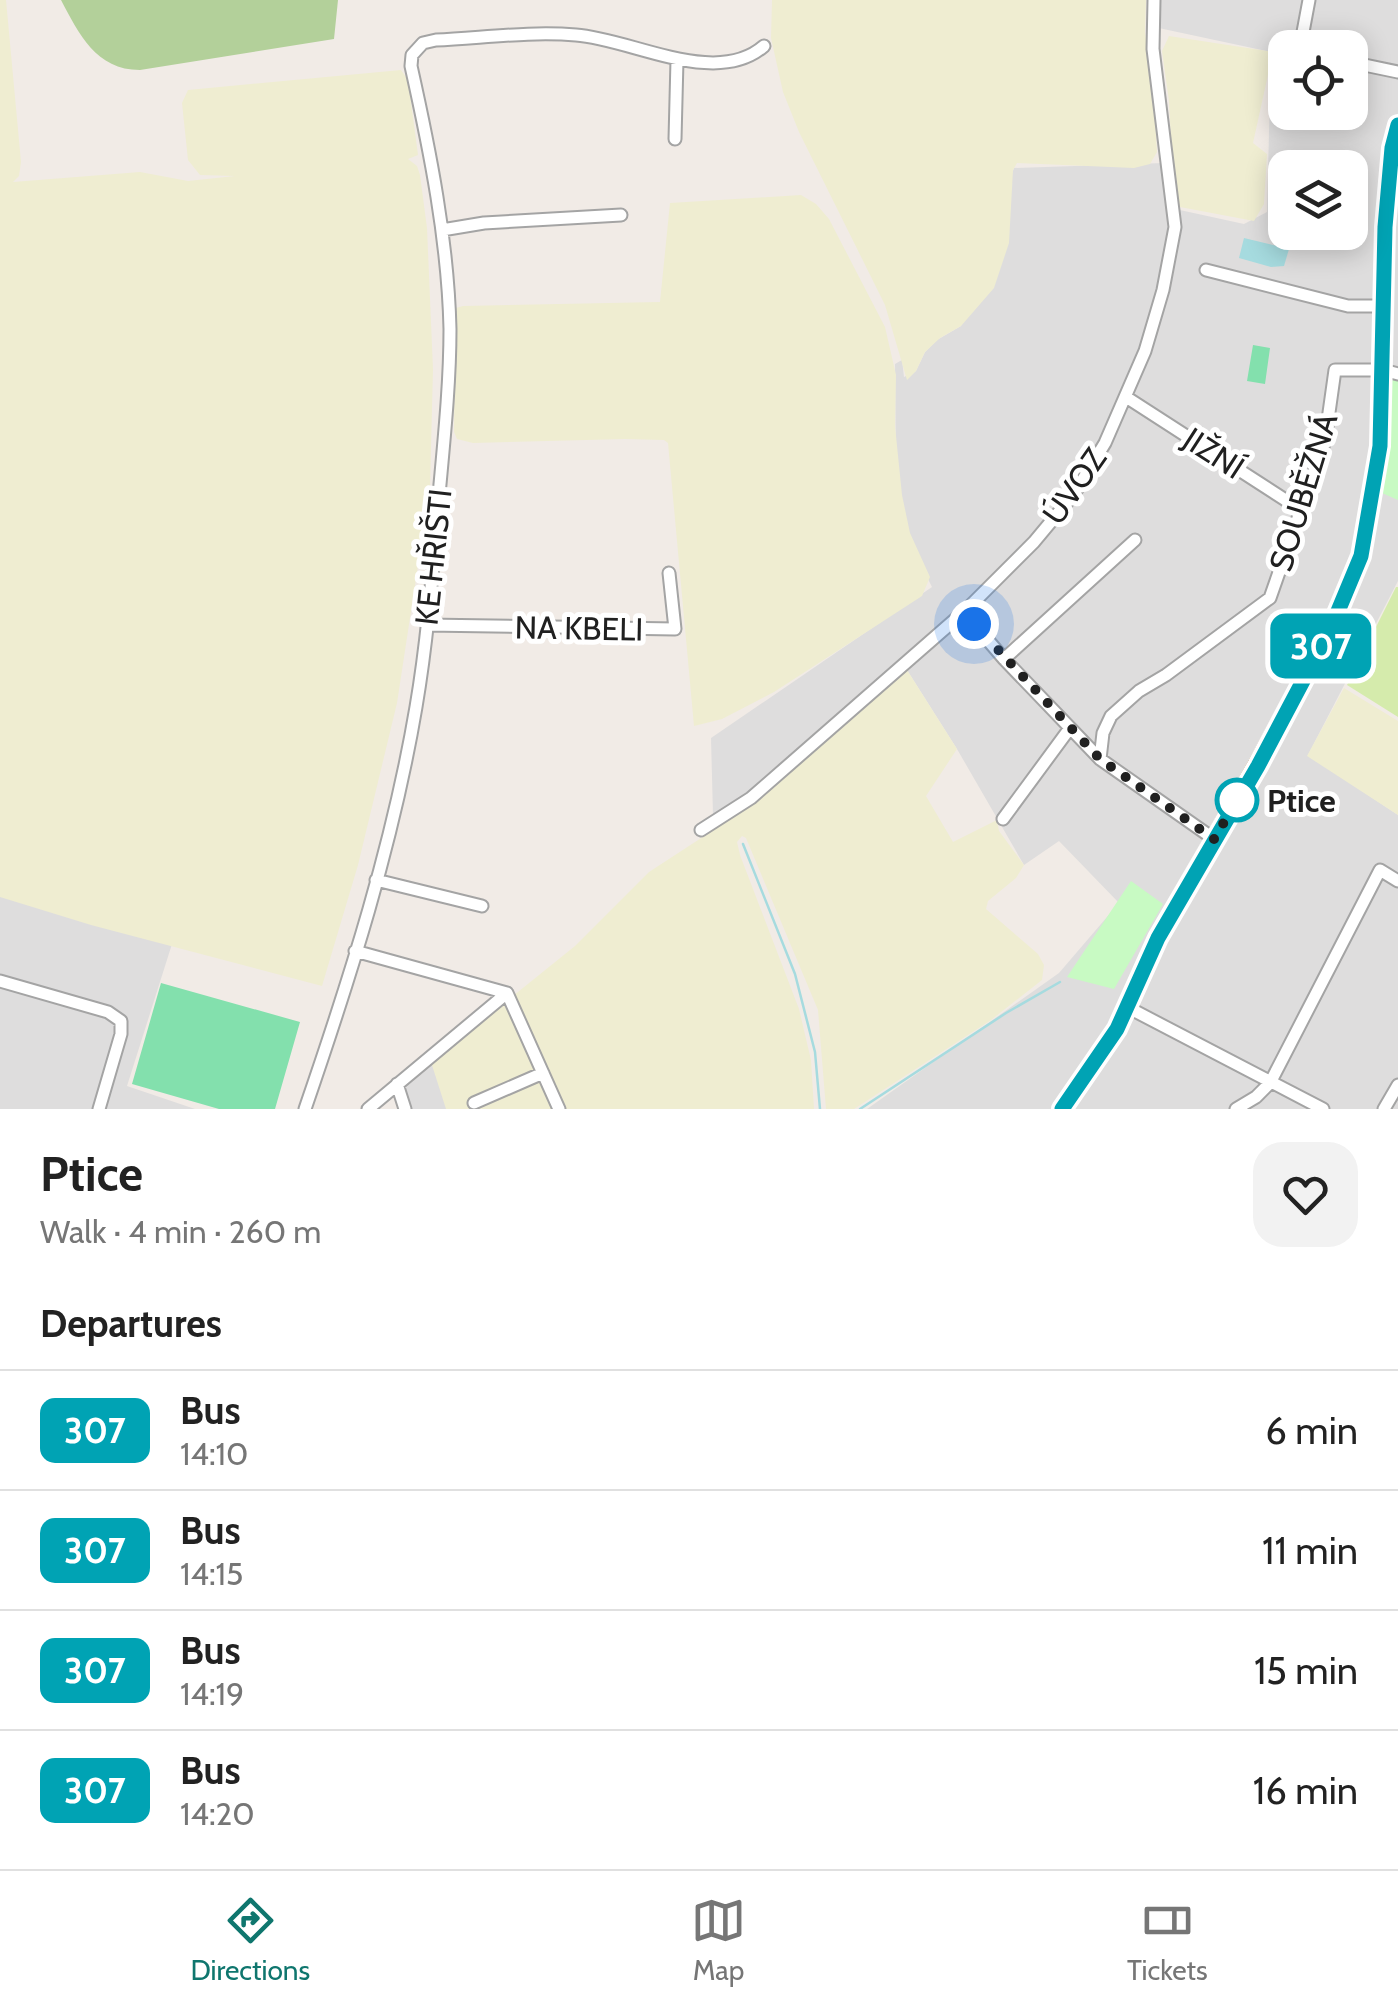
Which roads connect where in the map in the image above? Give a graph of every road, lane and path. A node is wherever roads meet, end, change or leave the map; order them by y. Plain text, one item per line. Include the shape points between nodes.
1 (1154, 0) edge
2 (1309, 0) edge
3 (1303, 30) edge
4 (764, 46) dead end
5 (677, 60) junction
6 (1368, 66) edge
7 (1398, 72) edge
8 (1398, 125) edge
9 (675, 139) dead end
10 (621, 215) dead end
11 (442, 230) junction
12 (1206, 270) dead end
13 (1382, 306) junction
14 (1390, 372) edge
15 (1126, 397) junction
16 (1301, 510) junction
17 (1135, 540) dead end
18 (669, 573) dead end
19 (966, 610) junction
20 (426, 625) junction
21 (1004, 659) junction
22 (1070, 728) junction
23 (1100, 759) junction
24 (1003, 818) dead end
25 (701, 830) dead end
26 (1214, 839) junction
27 (376, 880) junction
28 (1398, 881) edge
29 (482, 906) dead end
30 (355, 951) junction
31 (0, 980) edge
32 (507, 992) junction
33 (1127, 1007) junction
34 (543, 1073) junction
35 (1270, 1082) junction
36 (398, 1084) junction
37 (1398, 1085) edge
38 (474, 1104) dead end
39 (99, 1109) edge
40 (305, 1109) edge
41 (368, 1109) edge
42 (405, 1109) edge
43 (560, 1109) edge
44 (1062, 1109) edge
45 (1236, 1109) edge
46 (1323, 1109) edge
47 (1384, 1109) edge

1 - 15 street, ÚVOZ via 1153,50 1175,227 1156,312
2 - 3 street
4 - 5 street, KE HŘIŠTI via 728,62
5 - 9 street
5 - 11 street, KE HŘIŠTI via 578,35 423,43 411,66
6 - 7 street
8 - 13 main road
10 - 11 street
11 - 20 street, KE HŘIŠTI via 449,380
12 - 13 street via 1348,306
13 - 14 main road
14 - 16 street, SOUBĚŽNÁ via 1334,370 1324,441
14 - 26 main road via 1361,556 1331,628
15 - 16 street, JIŽNÍ
15 - 19 street, ÚVOZ via 1074,494
16 - 23 street, SOUBĚŽNÁ via 1270,598 1111,716
17 - 21 street
18 - 20 street, NA KBELI via 675,630
19 - 21 street
19 - 25 street, ÚVOZ via 750,798
20 - 27 street, KE HŘIŠTI via 406,761
21 - 22 street
22 - 23 street
22 - 24 street
23 - 26 street
26 - 33 main road
27 - 29 street
27 - 30 street, KE HŘIŠTI
28 - 35 street via 1380,870
30 - 32 street
30 - 40 street, KE HŘIŠTI
31 - 39 street via 122,1021
32 - 34 street
32 - 36 street
33 - 35 street
33 - 44 main road
34 - 38 street
34 - 43 street
35 - 45 street
35 - 46 street
36 - 41 street
36 - 42 street
37 - 47 street

